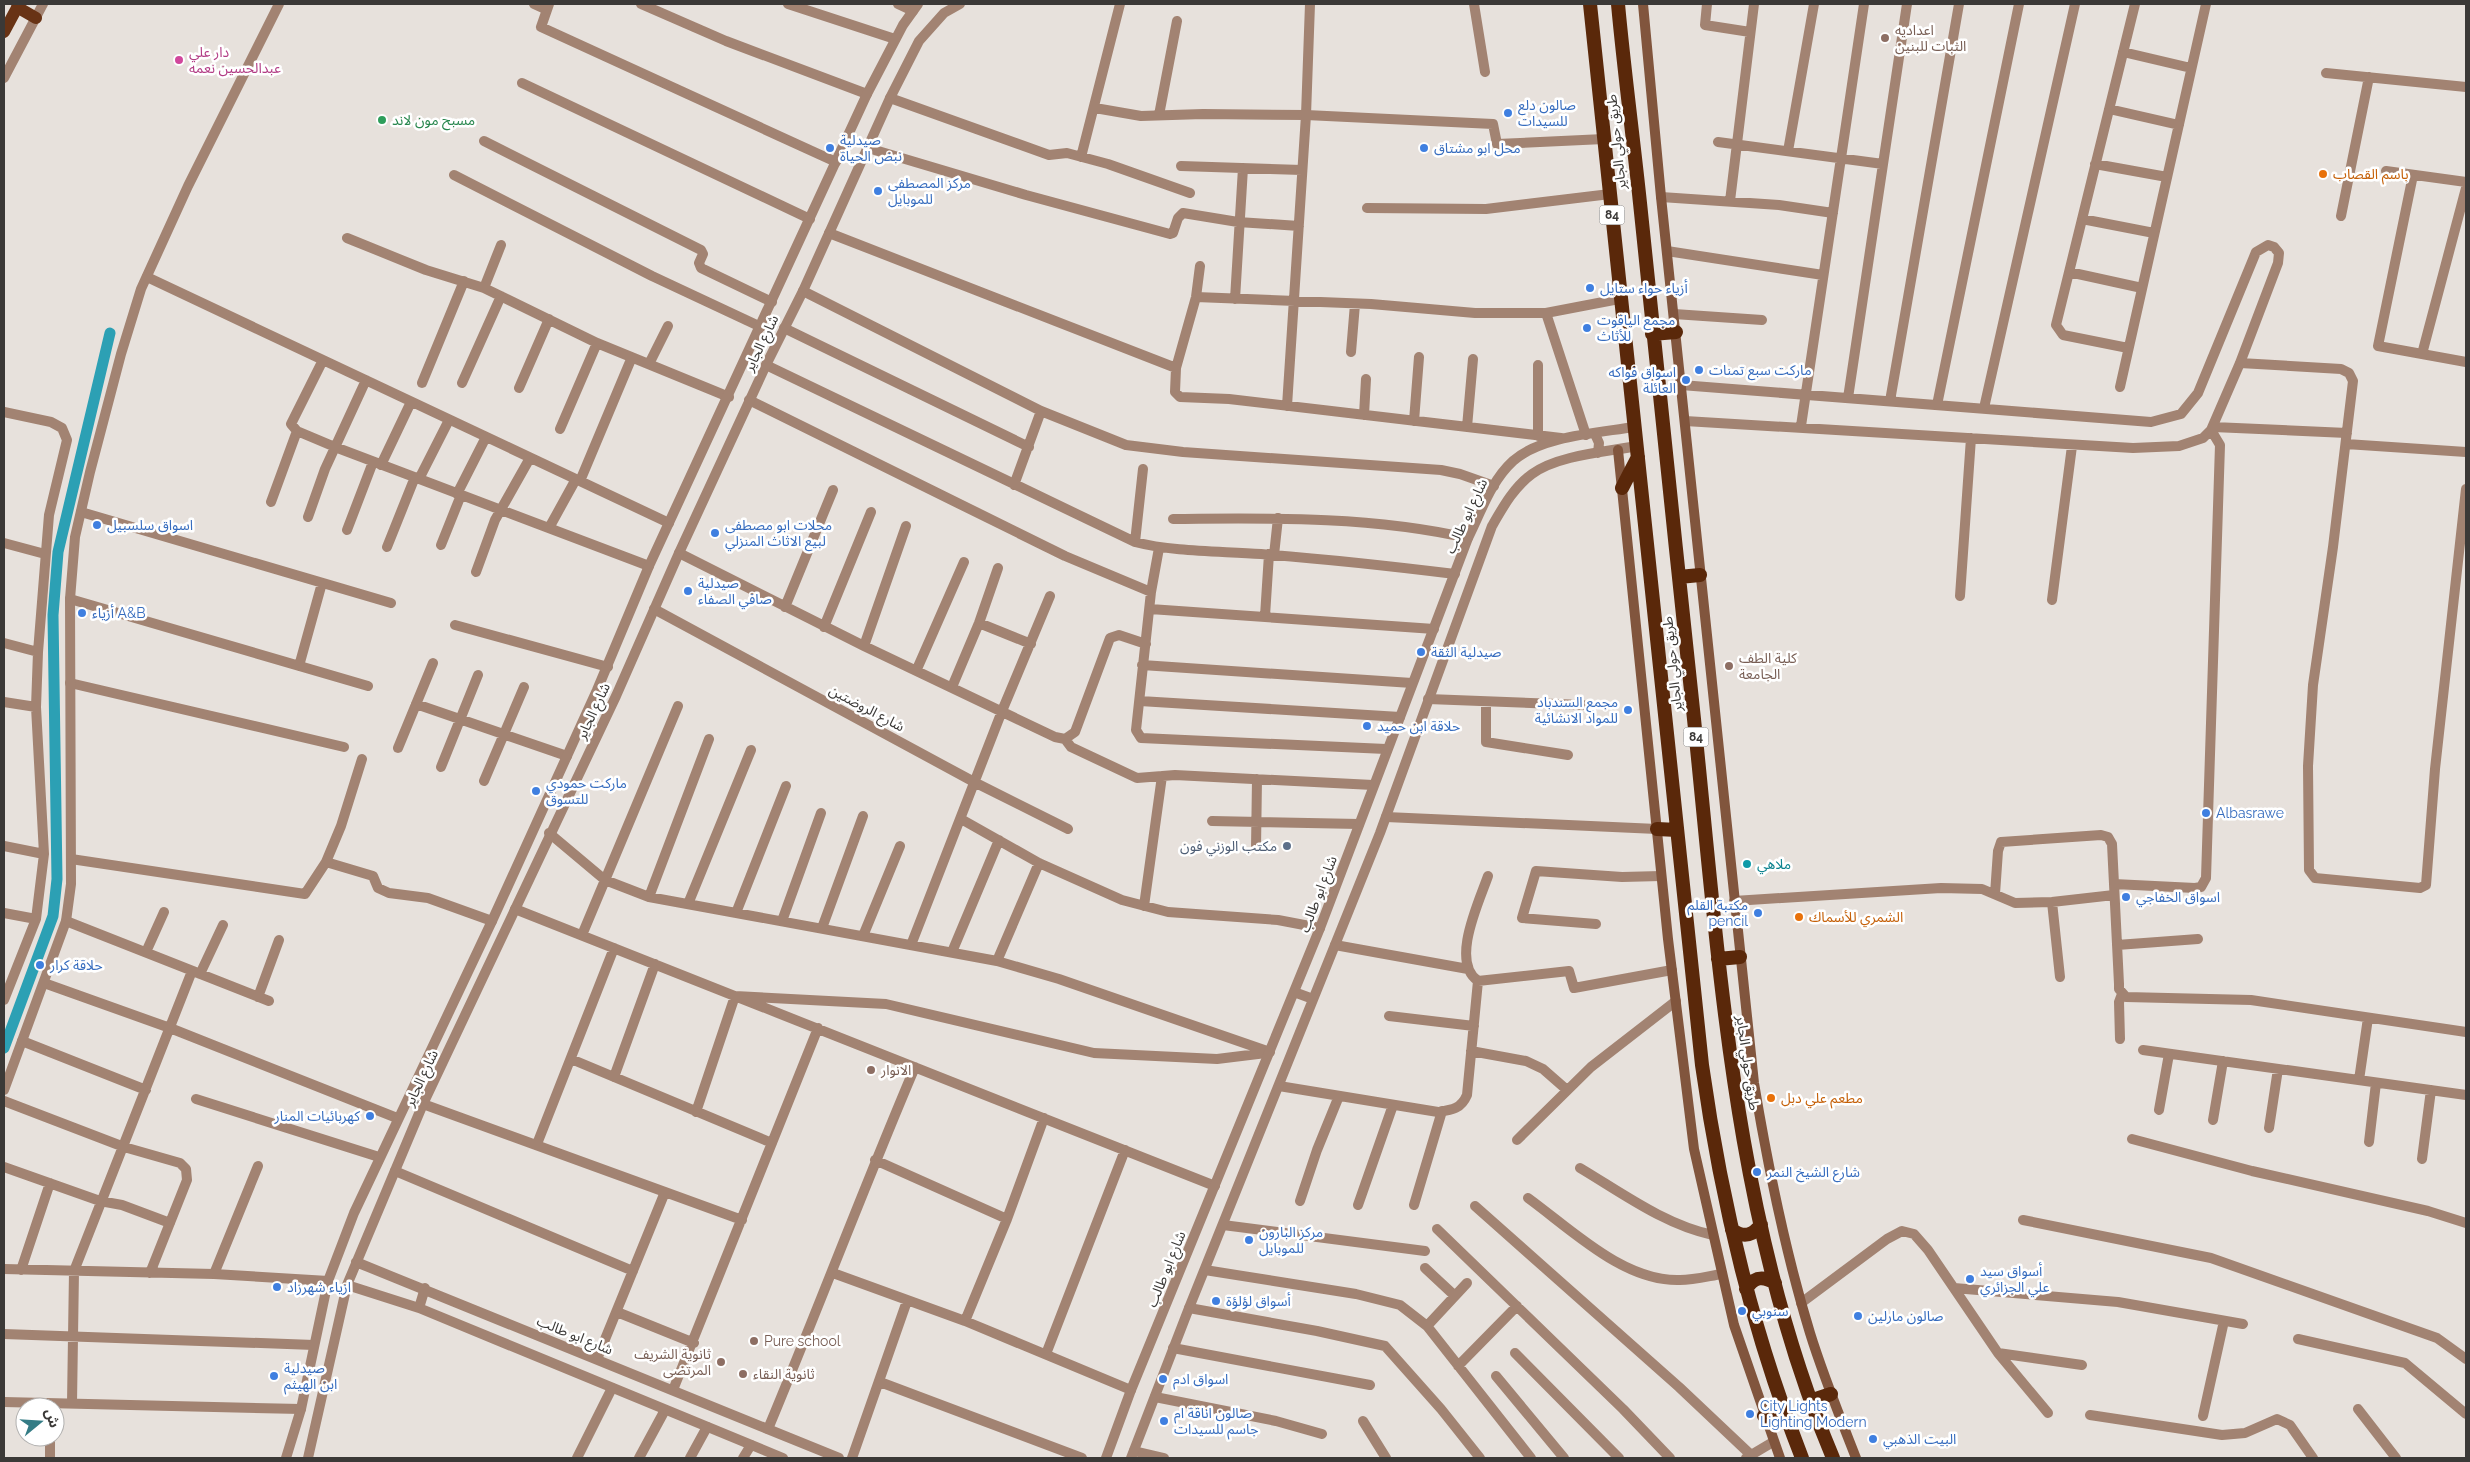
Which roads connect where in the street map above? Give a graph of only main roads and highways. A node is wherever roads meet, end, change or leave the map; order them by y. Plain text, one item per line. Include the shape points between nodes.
1 (1590, 4) edge
2 (1618, 4) edge
3 (1643, 4) edge
4 (18, 5) edge
5 (36, 18) road end
6 (4, 32) edge
7 (1676, 332) junction
8 (1652, 334) junction
9 (1618, 450) road end
10 (1637, 452) junction
11 (1622, 488) junction
12 (1700, 575) junction
13 (1679, 577) junction
14 (1657, 829) junction
15 (1677, 830) junction
16 (1740, 957) junction
17 (1718, 959) junction
18 (1761, 1225) junction
19 (1732, 1230) junction
20 (1774, 1283) junction
21 (1746, 1289) junction
22 (1831, 1394) junction
23 (1810, 1401) junction
24 (1783, 1410) junction
25 (1764, 1416) junction
26 (1780, 1458) edge
27 (1802, 1458) edge
28 (1833, 1458) edge
29 (1856, 1458) edge

1 - 10 highway, طريق حولي الجاير / 84
2 - 8 highway, طريق حولي الجاير / 84
3 - 7 main road
4 - 5 main road
4 - 6 main road
7 - 8 highway
7 - 12 main road
8 - 13 highway, طريق حولي الجاير / 84
9 - 11 main road
10 - 11 highway
10 - 15 highway, طريق حولي الجاير / 84
11 - 14 main road
12 - 13 highway
12 - 16 main road
13 - 17 highway, طريق حولي الجاير / 84
14 - 15 highway
14 - 25 main road via 1694,1148 1734,1325
15 - 19 highway, طريق حولي الجاير / 84 via 1702,1066
16 - 17 highway
16 - 22 main road via 1763,1136 1777,1208 1801,1303
17 - 18 highway, طريق حولي الجاير / 84 via 1734,1093
18 - 19 highway via 1748,1235 1739,1235
18 - 20 highway, طريق حولي الجاير / 84
19 - 21 highway, طريق حولي الجاير / 84
20 - 21 highway via 1767,1278 1759,1278
20 - 23 highway, طريق حولي الجاير / 84
21 - 24 highway, طريق حولي الجاير / 84
22 - 23 highway
22 - 29 main road
23 - 28 highway, طريق حولي الجاير / 84
24 - 25 highway
24 - 27 highway, طريق حولي الجاير / 84
25 - 26 main road

